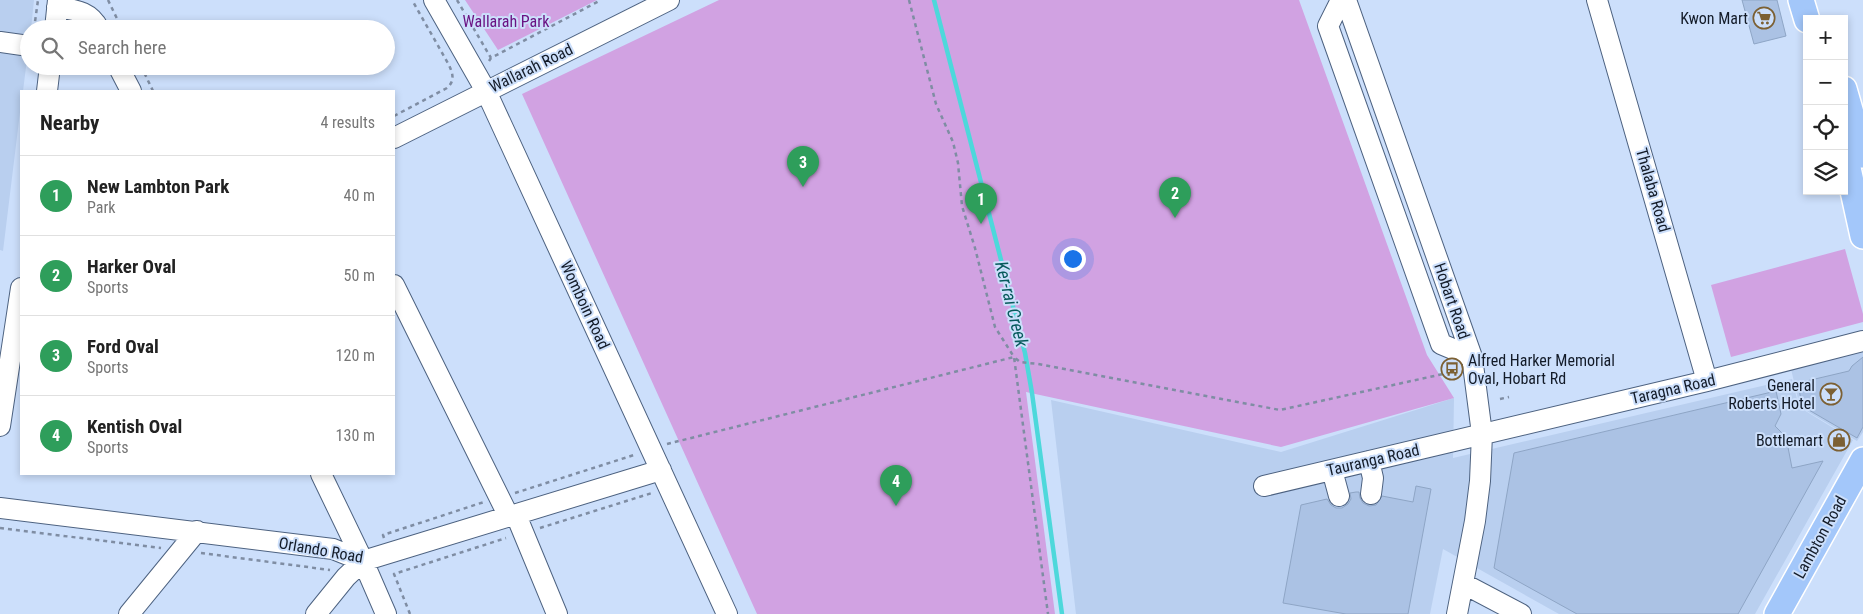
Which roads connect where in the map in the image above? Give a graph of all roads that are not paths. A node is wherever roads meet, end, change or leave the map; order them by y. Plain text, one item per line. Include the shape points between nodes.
1 (434, 0) edge
2 (669, 0) edge
3 (1341, 0) edge
4 (1346, 0) edge
5 (1597, 0) edge
6 (1801, 0) edge
7 (1819, 0) edge
8 (58, 4) edge
9 (1806, 15) edge
10 (1823, 15) edge
11 (56, 20) edge
12 (93, 20) edge
13 (0, 42) edge
14 (20, 45) edge
15 (49, 75) edge
16 (123, 75) edge
17 (47, 90) edge
18 (130, 90) edge
19 (486, 91) junction
20 (1848, 103) edge
21 (395, 137) edge
22 (1863, 155) edge
23 (1848, 168) edge
24 (1863, 236) edge
25 (395, 287) edge
26 (20, 307) edge
27 (19, 326) edge
28 (1863, 341) edge
29 (1472, 357) junction
30 (1707, 381) junction
31 (0, 426) edge
32 (1482, 434) junction
33 (1863, 460) edge
34 (1369, 461) junction
35 (661, 470) junction
36 (1332, 470) junction
37 (321, 475) edge
38 (1264, 486) dead end
39 (1371, 494) dead end
40 (1339, 496) dead end
41 (0, 508) edge
42 (516, 521) junction
43 (198, 531) junction
44 (363, 560) junction
45 (1464, 584) junction
46 (128, 614) edge
47 (316, 614) edge
48 (386, 614) edge
49 (557, 614) edge
50 (727, 614) edge
51 (1457, 614) edge
52 (1521, 614) edge
53 (1778, 614) edge

1 - 19 street, Womboin Road
2 - 19 street, Wallarah Road
3 - 29 street via 1328,26 1441,344
4 - 29 street, Hobart Road
5 - 30 street, Thalaba Road
6 - 9 main road
7 - 10 main road
8 - 11 street
8 - 12 street via 79,10
13 - 14 street
15 - 17 street
16 - 18 street
19 - 21 street, Wallarah Road
19 - 35 street, Womboin Road via 641,447
20 - 22 main road
23 - 24 main road
25 - 42 street via 499,498
26 - 27 street
27 - 31 street
28 - 30 street, Taragna Road
29 - 32 street, Hobart Road
30 - 32 street, Taragna Road
32 - 34 street, Tauranga Road
32 - 45 street, Hobart Road via 1475,521
33 - 53 main road, Lambton Road
34 - 36 street, Tauranga Road
34 - 39 street
35 - 42 street, Orlando Road
35 - 50 street, Womboin Road
36 - 38 street, Tauranga Road
36 - 40 street
37 - 44 street
41 - 43 street, Orlando Road
42 - 44 street, Orlando Road
42 - 49 street
43 - 44 street, Orlando Road via 333,549
43 - 46 street
44 - 47 street
44 - 48 street
45 - 51 street, Hobart Road
45 - 52 street

